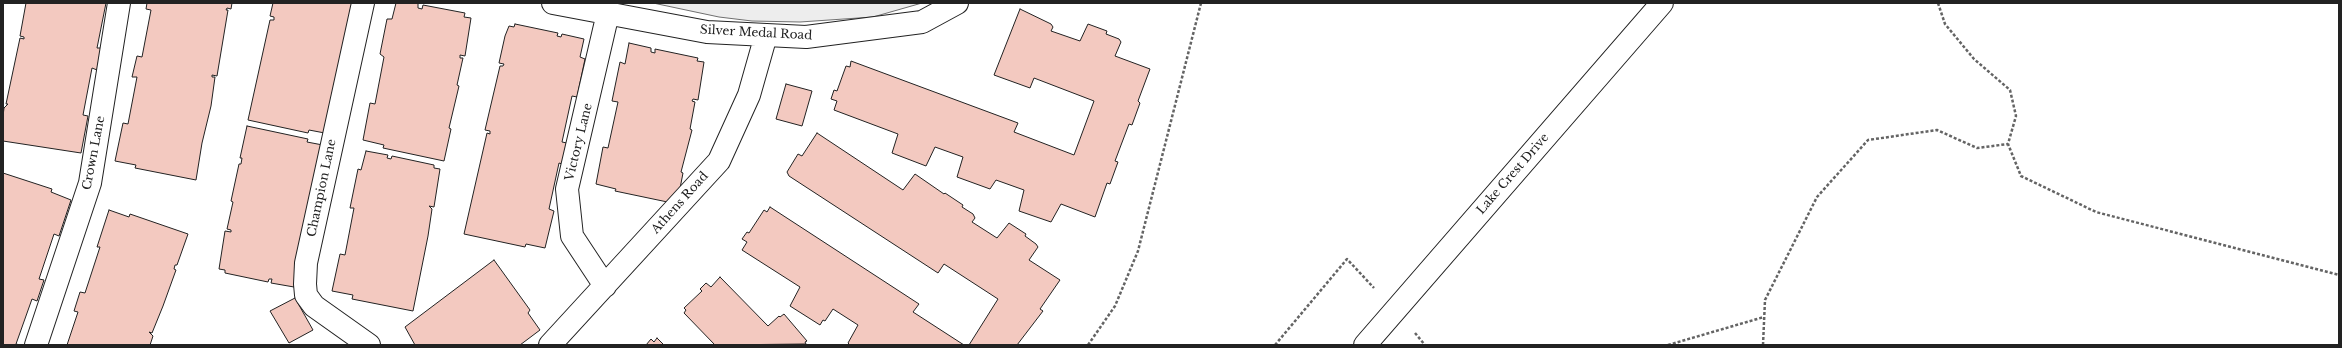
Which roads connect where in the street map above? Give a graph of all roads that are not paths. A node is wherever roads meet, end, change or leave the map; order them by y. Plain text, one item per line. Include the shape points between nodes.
1 (119, 3) edge
2 (363, 3) edge
3 (553, 3) edge
4 (956, 3) edge
5 (1662, 3) edge
6 (608, 13) junction
7 (766, 35) junction
8 (605, 286) junction
9 (36, 345) edge
10 (369, 345) edge
11 (550, 345) edge
12 (1365, 345) edge

1 - 9 street, Crown Lane via 90,183
2 - 10 street, Champion Lane via 306,262 305,284 306,295 314,306
3 - 6 street, Silver Medal Road
4 - 7 street, Silver Medal Road via 922,22 806,37
5 - 12 street, Lake Crest Drive
6 - 7 street, Silver Medal Road via 707,32
6 - 8 street, Victory Lane via 567,189 572,236
7 - 8 street, Athens Road via 749,95 719,161
8 - 11 street, Athens Road

